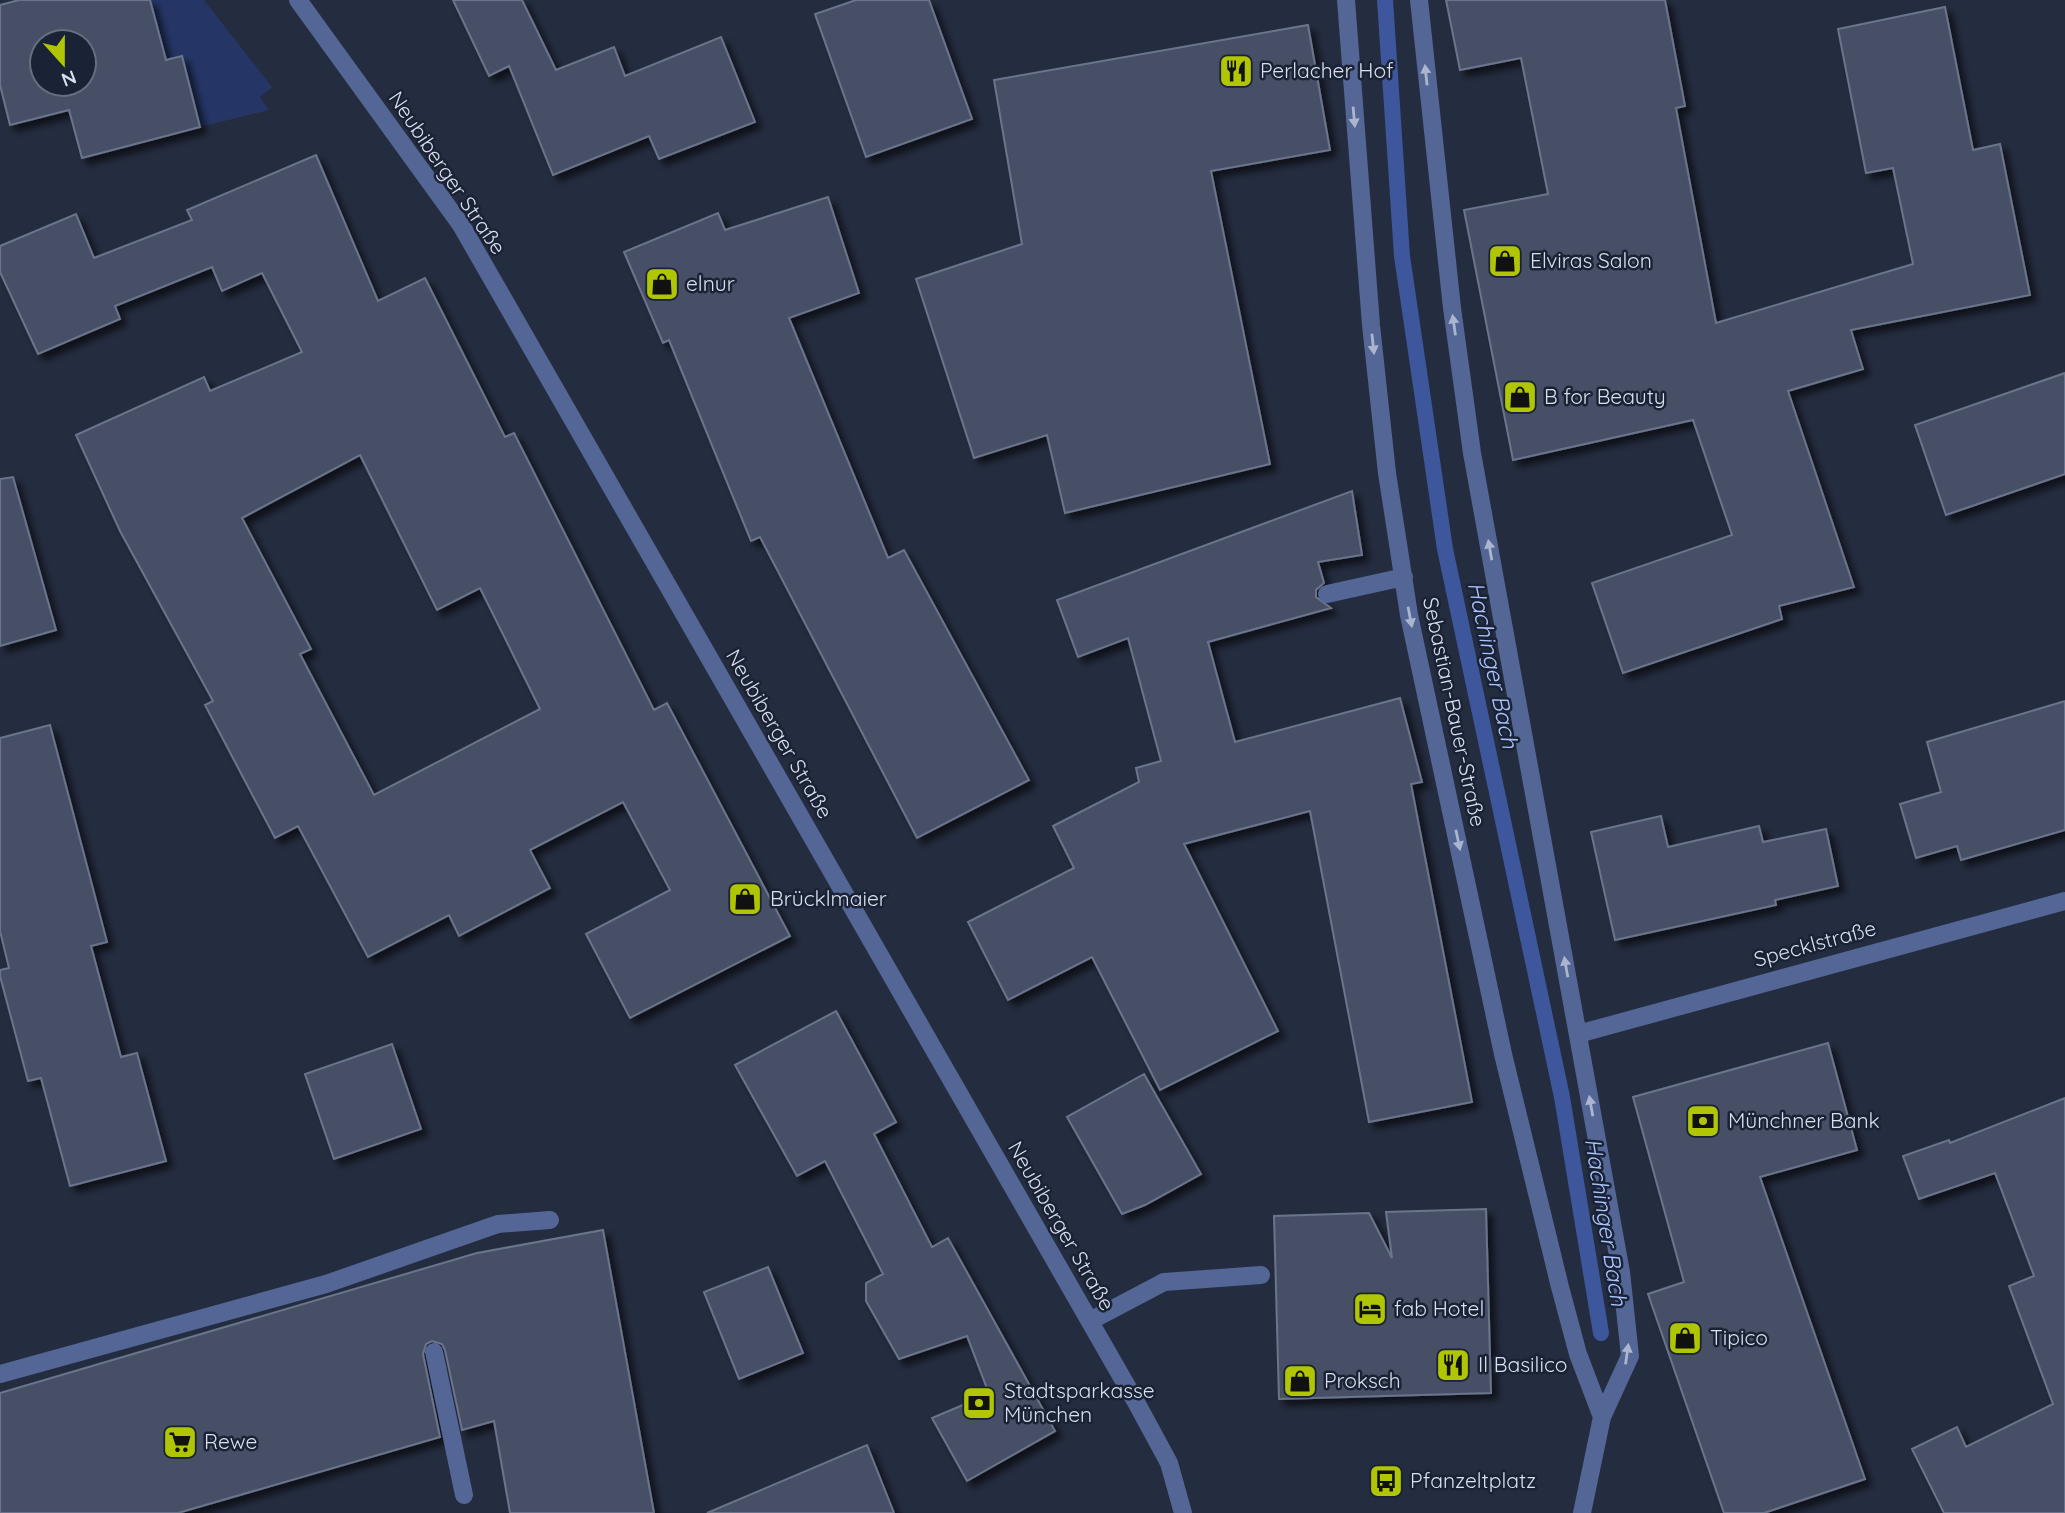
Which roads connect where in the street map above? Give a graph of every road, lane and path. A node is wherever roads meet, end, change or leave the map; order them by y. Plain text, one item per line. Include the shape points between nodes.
1 (298, 0) edge
2 (1346, 0) edge
3 (1419, 0) edge
4 (1404, 578) junction
5 (1327, 594) dead end
6 (2065, 901) edge
7 (1578, 1034) junction
8 (550, 1220) dead end
9 (1261, 1275) dead end
10 (1090, 1321) junction
11 (434, 1352) dead end
12 (0, 1374) edge
13 (1602, 1417) junction
14 (464, 1495) dead end
15 (1183, 1513) edge
16 (1582, 1513) edge

1 - 10 street, Neubiberger Straße via 461,225
2 -> 4 street, Sebastian-Bauer-Straße via 1371,324
7 -> 3 street via 1472,453
4 - 5 street
4 -> 13 street, Sebastian-Bauer-Straße via 1503,1054 1578,1354
6 - 7 street, Specklstraße
13 -> 7 street via 1630,1356 1621,1272
8 - 12 street via 498,1224 326,1284
9 - 10 street via 1164,1282
10 - 15 street, Neubiberger Straße via 1169,1463
11 - 14 street
13 - 16 street

